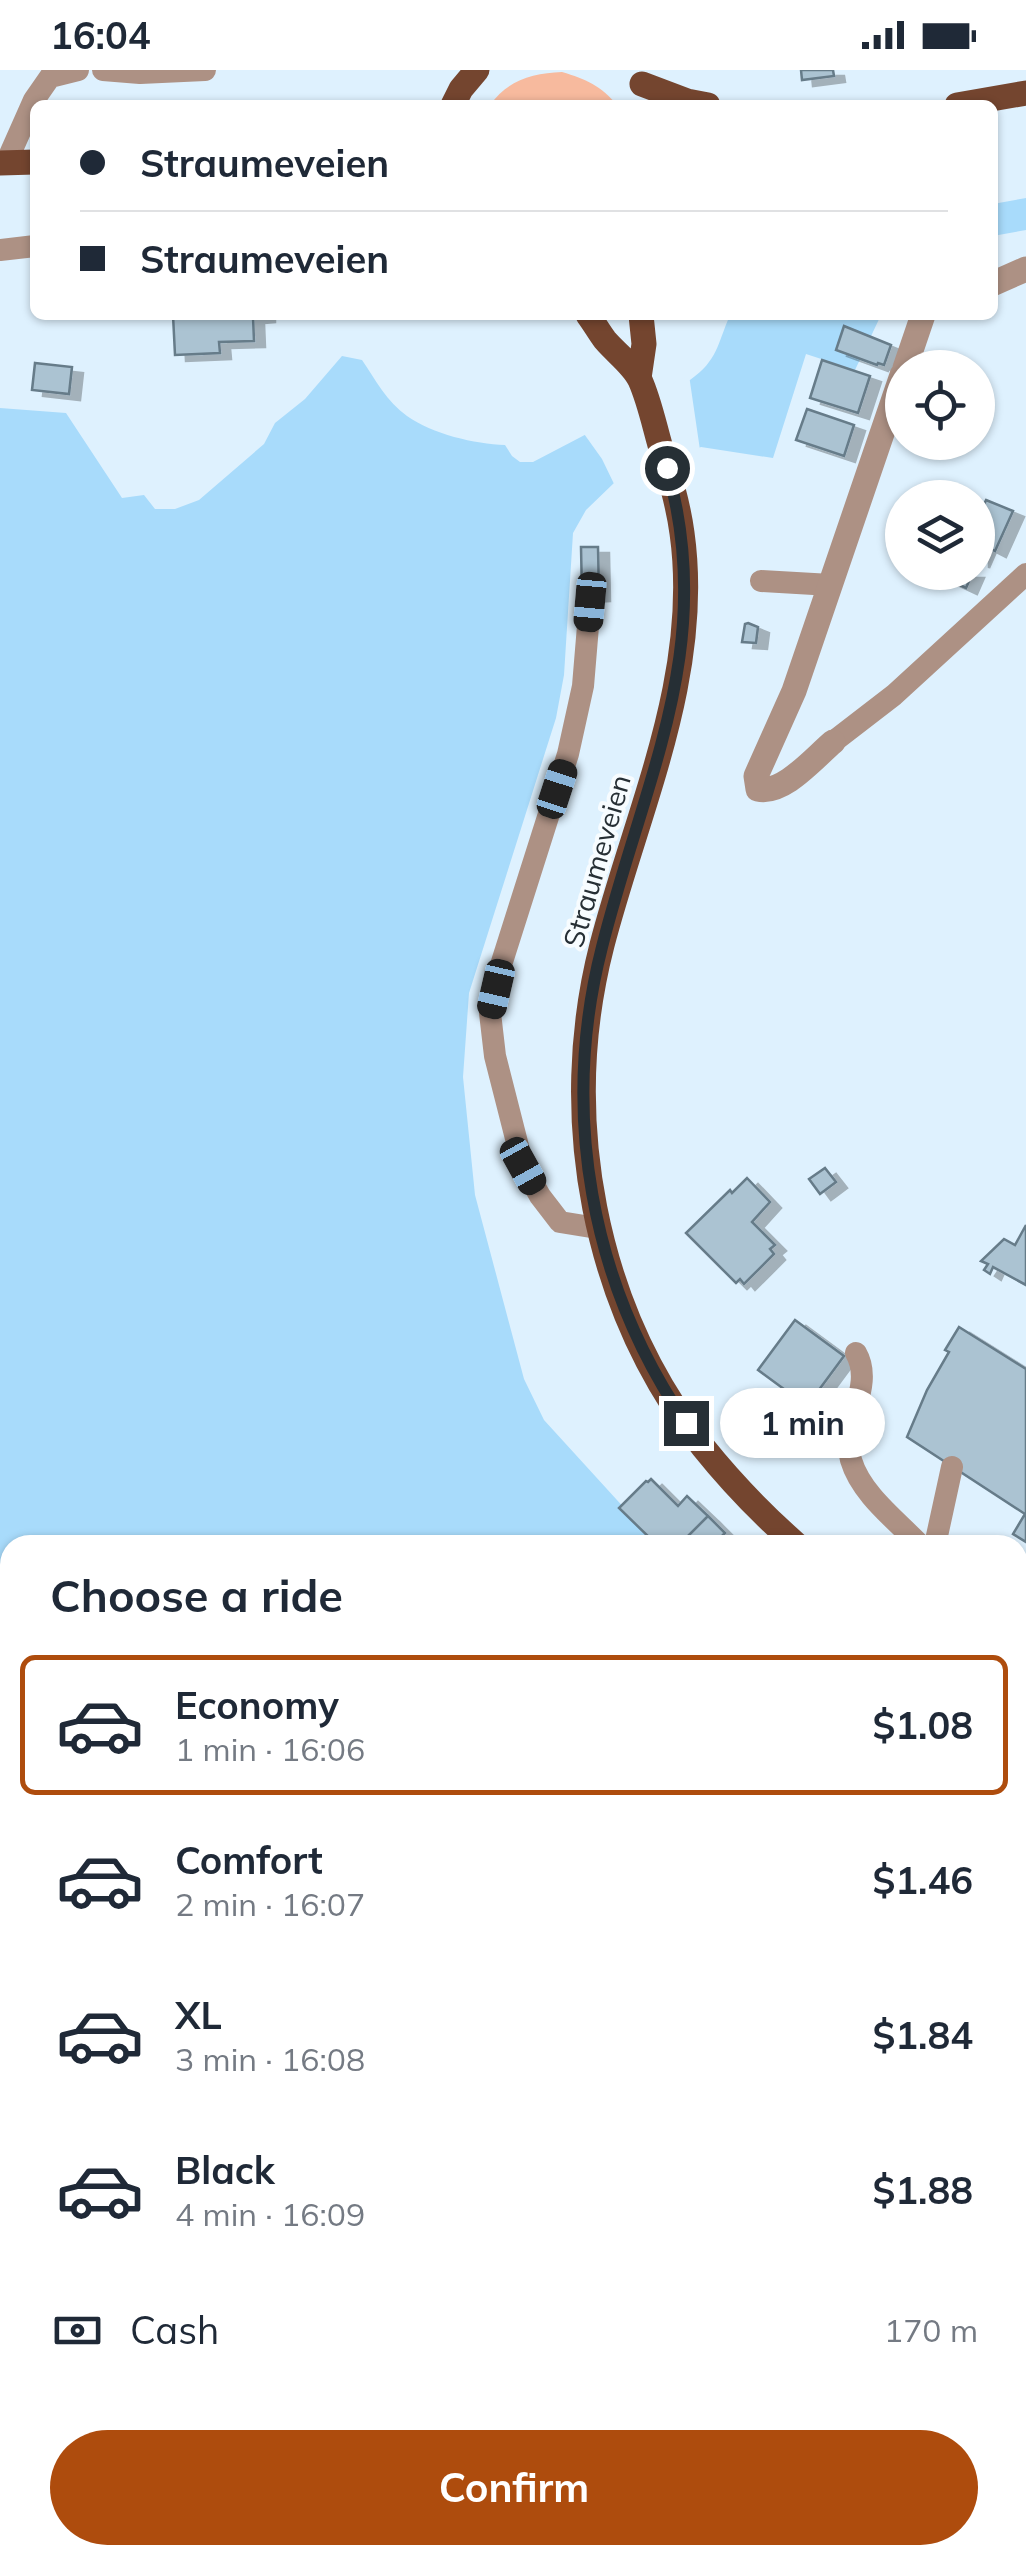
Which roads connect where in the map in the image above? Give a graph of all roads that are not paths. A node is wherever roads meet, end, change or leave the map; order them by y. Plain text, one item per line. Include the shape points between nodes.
1 (78, 70) edge
2 (103, 70) edge
3 (205, 70) edge
4 (642, 86) edge
5 (464, 88) edge
6 (1026, 94) edge
7 (34, 100) edge
8 (441, 100) edge
9 (683, 100) edge
10 (988, 100) edge
11 (30, 108) edge
12 (30, 162) edge
13 (3, 163) edge
14 (30, 247) edge
15 (0, 250) edge
16 (1026, 269) edge
17 (998, 281) edge
18 (591, 320) edge
19 (642, 320) edge
20 (920, 320) edge
21 (911, 350) edge
22 (639, 378) junction
23 (885, 426) edge
24 (1026, 574) edge
25 (761, 581) dead end
26 (831, 584) junction
27 (590, 602) dead end
28 (833, 742) joint
29 (598, 1228) junction
30 (856, 1354) dead end
31 (952, 1467) dead end
32 (786, 1535) edge
33 (910, 1535) edge
34 (937, 1535) edge

1 - 7 lane via 50,76
2 - 3 lane
4 - 9 main road
5 - 8 main road
6 - 10 main road
11 - 13 lane
12 - 13 main road
14 - 15 lane
16 - 17 street
18 - 22 main road, Straumeveien
19 - 22 main road, Straumeveien
20 - 21 street
22 - 29 main road, Straumeveien via 682,536 684,619 670,716 602,947 585,1043 586,1162
23 - 26 street
24 - 28 lane
25 - 26 lane
26 - 28 street via 756,776 758,789 783,785
27 - 29 lane via 583,686 568,754 490,1013 494,1056 523,1166 560,1222
29 - 32 main road, Straumeveien via 618,1294 670,1400 702,1446
30 - 33 lane via 863,1375 848,1440 852,1462 863,1486
31 - 34 lane

